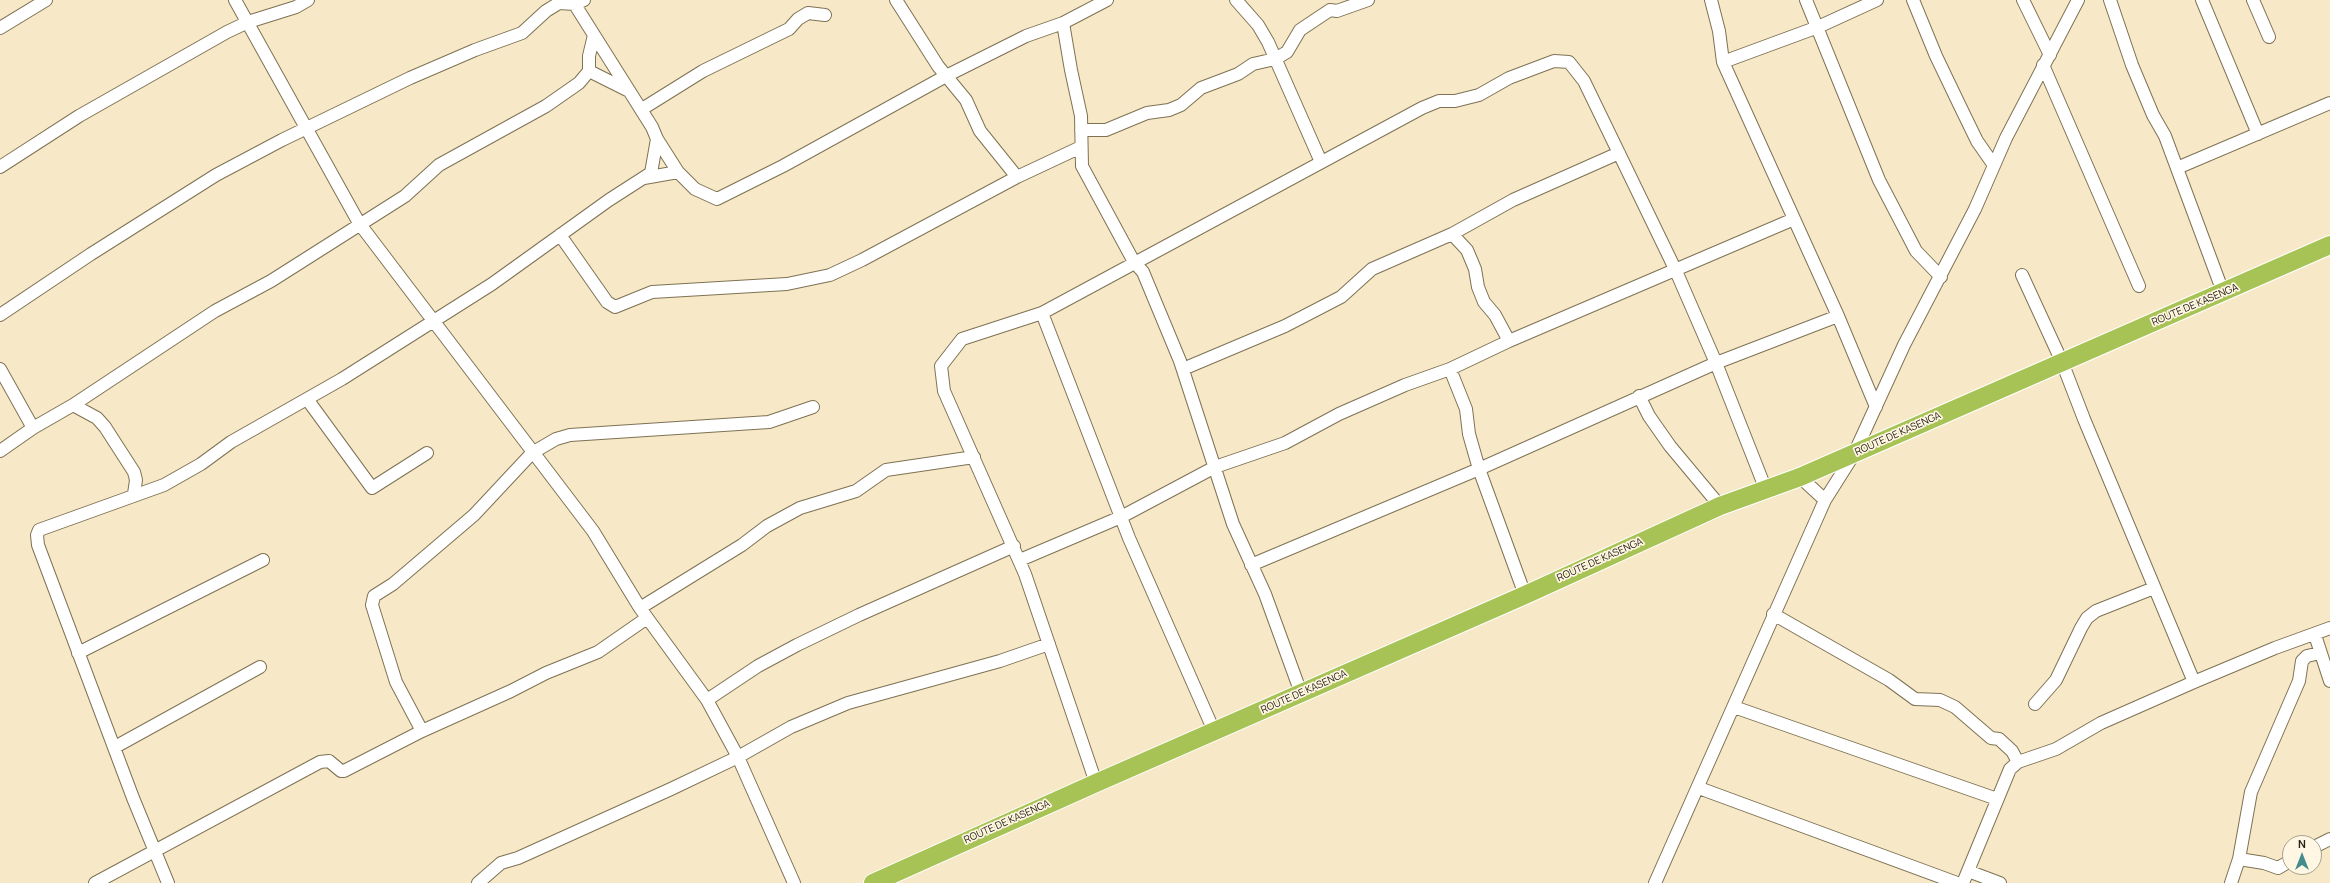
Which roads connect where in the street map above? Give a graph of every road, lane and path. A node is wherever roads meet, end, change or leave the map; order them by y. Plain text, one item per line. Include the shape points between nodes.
1 (46, 0) edge
2 (235, 0) edge
3 (308, 0) edge
4 (896, 0) edge
5 (1107, 0) edge
6 (1236, 0) edge
7 (1368, 0) edge
8 (1711, 0) edge
9 (1806, 0) edge
10 (1877, 0) edge
11 (1913, 0) edge
12 (2023, 0) edge
13 (2078, 0) edge
14 (2110, 0) edge
15 (2202, 0) edge
16 (2253, 0) edge
17 (577, 2) edge
18 (825, 15) dead end
19 (248, 22) junction
20 (1063, 23) junction
21 (1818, 27) junction
22 (0, 28) edge
23 (594, 35) junction
24 (2269, 37) dead end
25 (1276, 59) junction
26 (2046, 60) junction
27 (1723, 62) junction
28 (589, 71) junction
29 (946, 76) junction
30 (631, 92) junction
31 (2330, 103) edge
32 (642, 109) junction
33 (305, 129) junction
34 (1081, 130) junction
35 (2258, 134) junction
36 (656, 139) junction
37 (1081, 147) junction
38 (1619, 153) junction
39 (1321, 162) junction
40 (1993, 164) junction
41 (0, 167) edge
42 (2177, 168) junction
43 (678, 172) junction
44 (1017, 177) junction
45 (644, 178) junction
46 (1794, 219) junction
47 (359, 223) junction
48 (1452, 234) junction
49 (560, 235) junction
50 (2330, 245) edge
51 (1134, 262) junction
52 (1676, 271) junction
53 (2022, 275) dead end
54 (1941, 277) junction
55 (2139, 286) dead end
56 (2223, 292) junction
57 (1042, 313) junction
58 (0, 315) edge
59 (1838, 316) junction
60 (432, 321) junction
61 (1509, 341) junction
62 (1716, 362) junction
63 (2062, 362) junction
64 (1183, 369) junction
65 (1450, 369) junction
66 (0, 370) edge
67 (1639, 396) junction
68 (307, 399) junction
69 (74, 405) junction
70 (813, 407) dead end
71 (1876, 407) junction
72 (33, 428) junction
73 (0, 451) edge
74 (532, 452) junction
75 (428, 453) dead end
76 (1854, 454) junction
77 (974, 457) junction
78 (1215, 467) junction
79 (1479, 469) junction
80 (1800, 477) junction
81 (1766, 490) junction
82 (134, 494) junction
83 (1825, 500) junction
84 (1720, 506) junction
85 (1121, 517) junction
86 (1014, 546) junction
87 (263, 560) dead end
88 (1020, 560) junction
89 (1251, 565) junction
90 (2154, 588) junction
91 (1525, 594) junction
92 (640, 608) junction
93 (1773, 614) junction
94 (647, 618) junction
95 (2330, 628) edge
96 (2315, 635) junction
97 (1049, 644) junction
98 (78, 653) junction
99 (2320, 653) junction
100 (260, 667) dead end
101 (2330, 681) edge
102 (2194, 682) junction
103 (1301, 693) junction
104 (707, 700) junction
105 (2035, 704) dead end
106 (1734, 707) junction
107 (422, 731) junction
108 (1214, 731) junction
109 (115, 747) junction
110 (738, 757) junction
111 (2018, 762) junction
112 (1096, 783) junction
113 (1699, 788) junction
114 (1997, 799) junction
115 (155, 852) junction
116 (2240, 859) junction
117 (2282, 866) edge
118 (1968, 871) junction
119 (95, 883) edge
120 (168, 883) edge
121 (478, 883) edge
122 (794, 883) edge
123 (873, 883) edge
124 (1655, 883) edge
125 (1957, 883) edge
126 (1963, 883) edge
127 (2000, 883) edge
128 (2231, 883) edge

1 - 22 street
2 - 19 street
3 - 19 street via 296,7
4 - 29 street
5 - 20 street
6 - 25 street via 1258,25
7 - 25 street via 1337,11 1330,10 1300,30 1287,52
8 - 27 street
9 - 21 street
10 - 21 street
11 - 40 street via 1936,56 1977,141
12 - 26 street
13 - 26 street
14 - 42 street via 2132,65
15 - 35 street
16 - 24 street
17 - 23 street
17 - 33 street via 559,3 522,33 410,78
18 - 32 street via 808,13 789,29 703,71
19 - 33 street
19 - 41 street via 79,116
20 - 29 street via 1026,36
20 - 34 street via 1080,109
21 - 27 street
21 - 54 street via 1879,180 1916,251
23 - 28 street via 589,56
23 - 30 street
25 - 34 street via 1253,64 1238,74 1201,88 1181,105 1169,110 1148,114 1106,130
25 - 39 street
26 - 40 street
26 - 55 street
27 - 46 street
28 - 30 street
28 - 47 street via 578,83 546,106 439,165 405,196
29 - 43 street via 783,166 717,199 695,189
29 - 44 street via 966,100 980,131
30 - 32 street
31 - 35 street
32 - 36 street
33 - 47 street
33 - 58 street via 216,175
34 - 37 street
35 - 42 street
36 - 43 street
36 - 45 street via 654,166 651,173
37 - 44 street
37 - 51 street via 1081,159 1086,174
38 - 39 street via 1584,81 1569,62 1554,61 1509,78 1479,95 1455,101 1439,101 1422,108
38 - 48 street via 1514,200
38 - 52 street
39 - 51 street
40 - 54 street via 1975,209
42 - 56 street
43 - 45 street
44 - 49 street via 830,275 787,284 652,292 615,307 607,302
45 - 49 street
46 - 52 street
46 - 59 street
47 - 60 street
47 - 69 street via 271,281 215,311
48 - 61 street via 1467,250 1484,302 1495,315
48 - 64 street via 1372,269 1341,297 1292,322
49 - 60 street via 492,284
50 - 56 highway, ROUTE DE KASENGA
51 - 57 street
51 - 64 street via 1143,272
52 - 61 street
52 - 62 street
53 - 63 street
54 - 71 street via 1904,345
56 - 63 highway, ROUTE DE KASENGA
57 - 77 street via 962,339 941,366 944,391
57 - 85 street
59 - 62 street
59 - 71 street
60 - 68 street
60 - 74 street
61 - 65 street
62 - 67 street
62 - 81 street
63 - 76 highway, ROUTE DE KASENGA
63 - 90 street
64 - 78 street
65 - 78 street via 1405,385 1345,412 1285,444
65 - 79 street via 1466,409 1469,434
66 - 72 street
67 - 79 street
67 - 84 street via 1649,416 1670,446
68 - 75 street via 372,488
68 - 82 street via 231,442 177,478 164,485
69 - 72 street
69 - 82 street via 97,418 106,427 134,472
70 - 74 street via 769,422 570,435 556,439
71 - 76 street
72 - 73 street
74 - 92 street via 593,531
74 - 107 street via 474,515 393,584 374,596 372,605 396,682
76 - 80 highway, ROUTE DE KASENGA
76 - 83 street
77 - 86 street
77 - 92 street via 886,470 856,492 800,508 767,526 742,545
78 - 85 street
78 - 89 street via 1233,524
79 - 89 street
79 - 91 street
80 - 81 highway, ROUTE DE KASENGA
80 - 83 street
81 - 84 highway, ROUTE DE KASENGA
82 - 98 street via 45,526 37,535 38,545
83 - 93 street
84 - 91 highway, ROUTE DE KASENGA
85 - 88 street
85 - 108 street
86 - 88 street
86 - 104 street via 797,645 758,666
87 - 98 street
88 - 97 street
89 - 103 street via 1265,594
90 - 102 street
90 - 105 street via 2096,611 2088,618 2056,680
91 - 103 highway, ROUTE DE KASENGA
92 - 94 street
93 - 106 street
93 - 111 street via 1889,680 1915,699 1940,700 1955,706 1991,738 1998,739 2012,751
94 - 104 street
94 - 107 street via 598,652 546,672 511,691
95 - 96 street
96 - 99 street
96 - 102 street via 2275,648
97 - 110 street via 1000,661 848,703 791,727
97 - 112 street
98 - 109 street
99 - 101 street
99 - 116 street via 2307,656 2302,661 2299,681 2251,792
100 - 109 street
102 - 111 street via 2101,723 2056,749
103 - 108 highway, ROUTE DE KASENGA
104 - 110 street
106 - 113 street
106 - 114 street
107 - 115 street via 344,771 329,762 320,762
108 - 112 highway, ROUTE DE KASENGA
109 - 115 street
110 - 121 street via 532,852 501,862
110 - 122 street
111 - 114 street via 2010,768
112 - 123 highway, ROUTE DE KASENGA
113 - 124 street
113 - 125 street
114 - 118 street
115 - 119 street
115 - 120 street
116 - 117 street via 2278,868
116 - 128 street
118 - 126 street
118 - 127 street

